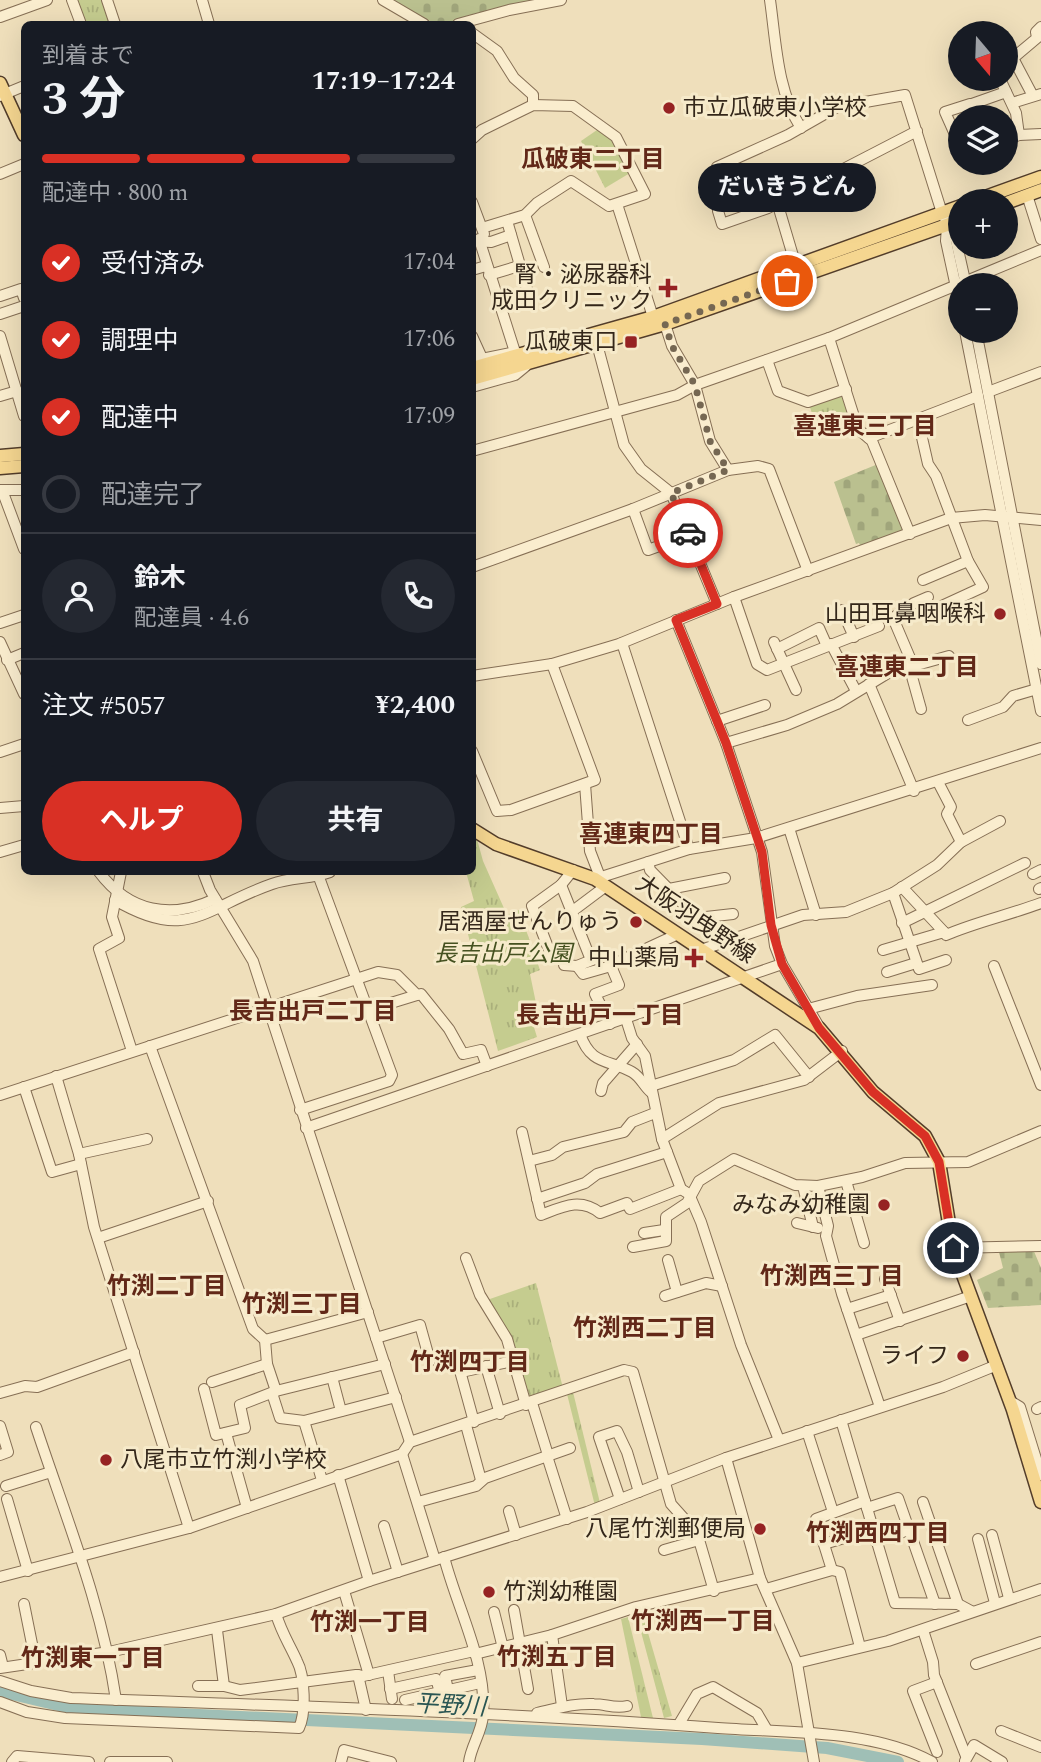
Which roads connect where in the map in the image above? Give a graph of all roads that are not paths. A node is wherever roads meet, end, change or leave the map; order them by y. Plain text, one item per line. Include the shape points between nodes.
1 (47, 0) edge
2 (72, 0) edge
3 (107, 0) edge
4 (202, 0) edge
5 (383, 0) edge
6 (555, 0) edge
7 (561, 0) edge
8 (771, 0) edge
9 (0, 17) edge
10 (79, 21) edge
11 (114, 21) edge
12 (208, 21) edge
13 (419, 21) edge
14 (472, 21) edge
15 (1041, 27) edge
16 (476, 36) edge
17 (1018, 55) edge
18 (1018, 72) edge
19 (21, 87) edge
20 (2, 91) edge
21 (1006, 92) joint
22 (1037, 95) edge
23 (1012, 103) junction
24 (533, 105) junction
25 (968, 105) edge
26 (801, 128) junction
27 (21, 129) edge
28 (917, 131) junction
29 (476, 134) edge
30 (1041, 134) edge
31 (1019, 135) joint
32 (21, 165) edge
33 (0, 174) edge
34 (1041, 177) edge
35 (1008, 189) edge
36 (1041, 190) edge
37 (1027, 195) junction
38 (1018, 198) edge
39 (777, 202) junction
40 (617, 204) junction
41 (525, 215) junction
42 (948, 216) edge
43 (944, 219) junction
44 (948, 219) edge
45 (476, 220) edge
46 (507, 221) junction
47 (511, 235) junction
48 (480, 238) edge
49 (1041, 239) edge
50 (1041, 250) edge
51 (519, 266) junction
52 (796, 266) junction
53 (544, 267) dead end
54 (476, 270) edge
55 (487, 271) junction
56 (960, 273) edge
57 (988, 273) edge
58 (21, 289) edge
59 (948, 290) edge
60 (0, 296) edge
61 (498, 306) junction
62 (21, 307) edge
63 (0, 314) edge
64 (659, 321) junction
65 (0, 336) edge
66 (829, 338) junction
67 (967, 343) edge
68 (978, 343) edge
69 (597, 344) junction
70 (524, 356) junction
71 (767, 360) junction
72 (476, 362) edge
73 (1041, 372) edge
74 (476, 377) edge
75 (19, 385) edge
76 (695, 385) junction
77 (476, 386) edge
78 (846, 389) junction
79 (988, 392) junction
80 (0, 396) edge
81 (978, 397) junction
82 (616, 411) junction
83 (918, 420) junction
84 (869, 438) junction
85 (476, 450) edge
86 (21, 454) edge
87 (0, 456) edge
88 (21, 466) edge
89 (0, 468) edge
90 (728, 470) junction
91 (1, 490) edge
92 (21, 490) edge
93 (671, 493) junction
94 (633, 509) junction
95 (951, 518) junction
96 (1007, 518) junction
97 (1041, 520) edge
98 (909, 534) junction
99 (21, 542) edge
100 (659, 546) dead end
101 (968, 561) junction
102 (476, 566) edge
103 (808, 570) junction
104 (923, 580) dead end
105 (734, 597) junction
106 (928, 597) dead end
107 (717, 604) junction
108 (842, 610) dead end
109 (933, 610) dead end
110 (21, 616) edge
111 (676, 620) junction
112 (0, 623) edge
113 (879, 626) dead end
114 (853, 637) junction
115 (0, 642) edge
116 (622, 643) junction
117 (829, 645) junction
118 (21, 654) edge
119 (949, 656) dead end
120 (7, 660) junction
121 (552, 664) junction
122 (1041, 664) edge
123 (784, 665) junction
124 (911, 665) junction
125 (476, 675) edge
126 (869, 684) junction
127 (21, 688) edge
128 (1037, 689) junction
129 (796, 691) dead end
130 (856, 691) junction
131 (765, 705) dead end
132 (921, 709) dead end
133 (1041, 711) edge
134 (968, 720) dead end
135 (717, 721) junction
136 (726, 743) junction
137 (21, 745) edge
138 (1041, 748) edge
139 (0, 752) edge
140 (476, 761) edge
141 (938, 782) junction
142 (585, 783) junction
143 (914, 791) junction
144 (21, 806) edge
145 (0, 808) edge
146 (1000, 821) dead end
147 (789, 828) junction
148 (476, 832) edge
149 (756, 838) junction
150 (961, 842) junction
151 (21, 846) edge
152 (689, 849) junction
153 (0, 852) edge
154 (648, 862) junction
155 (1025, 863) dead end
156 (573, 870) junction
157 (101, 875) edge
158 (120, 875) edge
159 (204, 875) edge
160 (312, 875) edge
161 (318, 875) edge
162 (725, 878) dead end
163 (600, 881) junction
164 (561, 886) junction
165 (669, 889) junction
166 (897, 890) junction
167 (116, 895) junction
168 (217, 902) junction
169 (1041, 903) edge
170 (573, 910) junction
171 (927, 913) junction
172 (733, 914) dead end
173 (816, 915) junction
174 (902, 923) junction
175 (771, 925) junction
176 (944, 932) junction
177 (678, 934) junction
178 (909, 942) junction
179 (566, 950) dead end
180 (701, 950) junction
181 (883, 950) dead end
182 (622, 960) dead end
183 (946, 960) dead end
184 (916, 963) junction
185 (782, 964) junction
186 (564, 965) dead end
187 (577, 966) junction
188 (994, 966) dead end
189 (887, 972) dead end
190 (355, 978) junction
191 (744, 979) junction
192 (932, 985) dead end
193 (417, 995) junction
194 (268, 1006) junction
195 (808, 1009) junction
196 (368, 1010) junction
197 (626, 1019) junction
198 (610, 1024) junction
199 (819, 1028) junction
200 (580, 1034) junction
201 (637, 1044) junction
202 (150, 1046) junction
203 (132, 1051) junction
204 (842, 1051) junction
205 (487, 1066) junction
206 (617, 1068) junction
207 (57, 1076) junction
208 (809, 1077) junction
209 (1041, 1085) edge
210 (24, 1087) junction
211 (652, 1090) junction
212 (601, 1091) dead end
213 (0, 1095) edge
214 (300, 1110) junction
215 (655, 1113) junction
216 (306, 1128) junction
217 (1041, 1131) edge
218 (522, 1132) dead end
219 (147, 1139) dead end
220 (662, 1139) junction
221 (667, 1152) junction
222 (80, 1159) junction
223 (528, 1161) junction
224 (939, 1162) junction
225 (846, 1181) junction
226 (803, 1186) junction
227 (818, 1186) junction
228 (685, 1191) junction
229 (537, 1199) junction
230 (208, 1202) junction
231 (797, 1223) dead end
232 (813, 1227) junction
233 (664, 1230) junction
234 (825, 1230) junction
235 (644, 1233) dead end
236 (98, 1238) junction
237 (864, 1243) dead end
238 (1041, 1246) edge
239 (633, 1247) dead end
240 (953, 1248) junction
241 (466, 1258) dead end
242 (668, 1261) dead end
243 (885, 1279) dead end
244 (722, 1286) junction
245 (677, 1292) junction
246 (891, 1295) junction
247 (665, 1296) dead end
248 (971, 1296) junction
249 (847, 1309) junction
250 (368, 1311) junction
251 (900, 1321) junction
252 (856, 1335) junction
253 (376, 1338) junction
254 (265, 1340) junction
255 (134, 1352) junction
256 (457, 1360) dead end
257 (430, 1361) dead end
258 (513, 1361) junction
259 (267, 1364) junction
260 (385, 1364) junction
261 (997, 1365) junction
262 (486, 1366) junction
263 (461, 1372) junction
264 (332, 1377) junction
265 (274, 1392) junction
266 (0, 1393) edge
267 (396, 1397) junction
268 (1010, 1401) junction
269 (529, 1404) junction
270 (880, 1407) junction
271 (341, 1411) junction
272 (500, 1413) junction
273 (841, 1420) junction
274 (304, 1421) junction
275 (470, 1423) junction
276 (0, 1426) edge
277 (36, 1427) dead end
278 (807, 1431) junction
279 (226, 1433) junction
280 (779, 1440) junction
281 (410, 1443) junction
282 (570, 1448) dead end
283 (402, 1454) junction
284 (0, 1455) edge
285 (548, 1456) junction
286 (726, 1458) junction
287 (51, 1472) junction
288 (1041, 1474) edge
289 (338, 1475) junction
290 (322, 1480) junction
291 (481, 1480) junction
292 (664, 1482) junction
293 (6, 1486) dead end
294 (639, 1492) junction
295 (620, 1499) junction
296 (7, 1500) dead end
297 (418, 1502) junction
298 (923, 1502) dead end
299 (1041, 1502) edge
300 (866, 1505) junction
301 (247, 1508) junction
302 (509, 1511) dead end
303 (833, 1513) junction
304 (567, 1519) junction
305 (384, 1526) dead end
306 (189, 1528) junction
307 (872, 1530) junction
308 (909, 1530) junction
309 (516, 1535) junction
310 (992, 1535) dead end
311 (978, 1539) dead end
312 (699, 1540) junction
313 (875, 1541) junction
314 (824, 1544) junction
315 (664, 1550) dead end
316 (82, 1557) junction
317 (439, 1559) junction
318 (832, 1570) junction
319 (28, 1572) junction
320 (398, 1572) junction
321 (0, 1577) edge
322 (760, 1578) junction
323 (369, 1581) junction
324 (1041, 1589) edge
325 (766, 1590) junction
326 (344, 1591) junction
327 (714, 1591) junction
328 (1009, 1598) junction
329 (995, 1603) junction
330 (24, 1604) dead end
331 (935, 1604) junction
332 (958, 1604) junction
333 (514, 1610) dead end
334 (971, 1611) junction
335 (494, 1612) dead end
336 (276, 1614) junction
337 (217, 1630) junction
338 (923, 1630) junction
339 (552, 1635) junction
340 (1041, 1642) edge
341 (522, 1644) junction
342 (860, 1647) junction
343 (503, 1648) junction
344 (109, 1652) junction
345 (475, 1653) junction
346 (0, 1655) edge
347 (797, 1662) junction
348 (36, 1664) junction
349 (976, 1664) dead end
350 (1, 1668) edge
351 (478, 1670) junction
352 (388, 1671) junction
353 (363, 1675) junction
354 (0, 1681) edge
355 (301, 1682) junction
356 (937, 1682) junction
357 (480, 1683) junction
358 (198, 1686) dead end
359 (225, 1686) junction
360 (528, 1689) dead end
361 (444, 1691) junction
362 (116, 1700) junction
363 (405, 1700) dead end
364 (0, 1702) edge
365 (594, 1704) junction
366 (562, 1706) junction
367 (627, 1706) dead end
368 (302, 1709) junction
369 (366, 1710) junction
370 (483, 1716) junction
371 (526, 1716) junction
372 (595, 1720) junction
373 (679, 1724) junction
374 (767, 1730) junction
375 (1001, 1731) dead end
376 (811, 1736) junction
377 (1041, 1747) edge
378 (934, 1757) edge
379 (965, 1759) edge
380 (814, 1760) edge
381 (12, 1762) edge
382 (89, 1762) edge
383 (110, 1762) edge
384 (167, 1762) edge
385 (341, 1762) edge
386 (391, 1762) edge
387 (469, 1762) edge
388 (1002, 1762) edge

1 - 9 street
2 - 10 street
3 - 11 street
4 - 12 street
5 - 13 street
6 - 7 street
6 - 14 street
8 - 26 street via 781,76
15 - 17 street via 1037,38
16 - 24 street via 497,51 513,78 533,95
18 - 22 street
19 - 20 street
20 - 27 main road
21 - 23 street
21 - 25 street
22 - 23 street
23 - 31 street
24 - 29 street
24 - 40 street via 573,106 616,137 645,194
26 - 28 street via 838,107 905,95
26 - 39 street via 718,167 722,224
28 - 39 street
28 - 43 street
30 - 31 street
32 - 33 street
34 - 35 main road
36 - 37 main road
37 - 38 main road
37 - 49 street
39 - 52 street
40 - 41 street via 609,206 571,181
40 - 64 street
41 - 46 street
41 - 53 street
42 - 43 main road
43 - 44 main road
43 - 52 main road
43 - 56 street via 955,236
43 - 64 main road
45 - 48 street
46 - 47 street
46 - 48 street
47 - 48 street
47 - 51 street
48 - 55 street
50 - 57 street
51 - 55 street
51 - 61 street via 529,296
52 - 64 main road
54 - 55 street
55 - 61 street
58 - 60 street
59 - 66 street
61 - 70 street
62 - 63 street
64 - 69 main road
64 - 70 main road
64 - 76 street
65 - 75 street
66 - 71 street
66 - 78 street
67 - 81 street
68 - 79 street
69 - 70 main road
69 - 82 street
70 - 72 main road
70 - 74 main road
70 - 77 street via 515,375
71 - 76 street
71 - 78 street via 778,391 808,402
73 - 79 street
75 - 80 street
76 - 82 street via 677,395
76 - 90 street via 710,441
78 - 84 street via 858,429
79 - 96 street
81 - 83 street
81 - 96 street
82 - 85 street
82 - 93 street via 624,445 641,469
83 - 84 street
83 - 95 street via 928,464
84 - 98 street
86 - 87 main road
88 - 89 main road
90 - 93 street
90 - 103 street via 769,469
91 - 92 street
91 - 99 street
93 - 94 street
93 - 107 street
94 - 100 street via 648,550
94 - 102 street
95 - 96 street
95 - 98 street
95 - 101 street
96 - 97 street
96 - 122 street
96 - 128 street
98 - 103 street
101 - 104 street
101 - 109 street via 983,587
103 - 105 street
105 - 107 street
105 - 123 street via 757,664 767,670
106 - 124 street via 893,618
107 - 111 street
108 - 114 street
110 - 112 street
111 - 116 street
111 - 135 street
113 - 114 street
114 - 117 street
115 - 120 street
116 - 121 street
116 - 152 street
117 - 123 street
117 - 123 street via 819,628 776,646
117 - 130 street
118 - 120 street
119 - 124 street
120 - 127 street
121 - 125 street
121 - 142 street via 595,780
123 - 129 street
124 - 126 street
124 - 132 street
126 - 130 street
126 - 143 street
128 - 133 street
128 - 134 street via 1013,695 1003,707
130 - 136 street via 787,725
131 - 135 street
135 - 136 street
136 - 149 street
137 - 139 street
138 - 141 street
140 - 142 street via 497,811 512,810
141 - 143 street
141 - 150 street
142 - 163 street via 590,851
143 - 147 street
144 - 145 street
146 - 150 street
147 - 149 street
147 - 173 street
148 - 156 main road, 大阪羽曳野線 via 496,844
149 - 152 street
149 - 175 street via 762,852
150 - 166 street via 937,865
151 - 153 street
152 - 154 street
154 - 163 street
154 - 165 street
155 - 171 street
156 - 163 main road, 大阪羽曳野線
156 - 164 street
157 - 167 street
158 - 167 street
159 - 168 street
160 - 168 street
161 - 190 street
162 - 165 street
163 - 170 street
163 - 177 main road, 大阪羽曳野線
164 - 170 street
164 - 179 street via 532,906 551,955
165 - 172 street via 697,918
166 - 171 street
166 - 173 street via 846,912
166 - 174 street
167 - 168 street via 159,911 185,911
167 - 203 street via 112,917 119,938 99,949
168 - 194 street via 253,961
169 - 176 street
170 - 187 street via 594,959
171 - 174 street
171 - 176 street
173 - 175 street
174 - 178 street
175 - 180 street
175 - 185 street
176 - 178 street
177 - 180 main road, 大阪羽曳野線
177 - 182 street
178 - 181 street
178 - 184 street
180 - 191 main road, 大阪羽曳野線
183 - 184 street via 919,969
184 - 189 street
185 - 191 street
185 - 195 street
186 - 187 street
187 - 198 street via 583,974 611,966 619,985 595,994
188 - 209 street
190 - 193 street via 388,972
190 - 194 street
190 - 196 street
191 - 197 street
191 - 199 main road, 大阪羽曳野線
192 - 195 street
193 - 196 street
193 - 205 street via 421,994 449,1029 463,1054 481,1049
194 - 202 street
194 - 214 street
195 - 199 street
196 - 214 street via 391,1079
197 - 198 street
197 - 201 street
198 - 200 street
199 - 204 main road, 大阪羽曳野線
200 - 205 street
200 - 206 street via 584,1046
201 - 206 street
201 - 211 street via 645,1056
202 - 203 street
202 - 230 street
203 - 207 street
204 - 208 street
204 - 224 main road, 大阪羽曳野線 via 873,1092 925,1136
205 - 216 street
206 - 211 street via 632,1072
206 - 212 street
207 - 210 street
207 - 222 street
208 - 211 street via 775,1035 734,1060
208 - 220 street via 719,1103
210 - 213 street
210 - 222 street via 52,1172
211 - 215 street
214 - 216 street
215 - 220 street
215 - 223 street via 632,1122 624,1132 562,1147 552,1155
216 - 250 street
217 - 224 street via 968,1162
218 - 223 street
219 - 222 street
220 - 221 street
221 - 228 street
221 - 229 street
222 - 236 street
223 - 229 street
224 - 225 street via 905,1163
224 - 240 main road, 大阪羽曳野線
225 - 227 street
225 - 237 street
226 - 227 street
226 - 228 street via 734,1159
226 - 232 street
227 - 234 street via 828,1226
228 - 229 street via 630,1209 627,1203 600,1213 592,1206 572,1204 541,1215
228 - 233 street via 687,1203 666,1217
228 - 244 street
230 - 236 street
230 - 254 street via 253,1329
231 - 232 street
232 - 234 street
233 - 235 street
233 - 239 street via 666,1241
234 - 249 street
236 - 255 street
238 - 240 street
240 - 248 main road, 大阪羽曳野線
241 - 258 street via 480,1294 507,1339
242 - 245 street
243 - 246 street
244 - 245 street via 706,1283
244 - 280 street
245 - 247 street
246 - 249 street
246 - 251 street
248 - 251 street
248 - 261 main road, 大阪羽曳野線
249 - 252 street
250 - 253 street
250 - 254 street
251 - 252 street
252 - 270 street
253 - 257 street via 420,1325
253 - 260 street
254 - 259 street
255 - 266 street via 37,1387
255 - 306 street
256 - 263 street
258 - 262 street
258 - 269 street
259 - 265 street
259 - 279 street via 208,1386 216,1435
260 - 264 street
260 - 267 street
261 - 268 main road, 大阪羽曳野線
261 - 270 street
262 - 263 street
262 - 272 street
263 - 275 street
264 - 265 street
264 - 271 street
265 - 274 street via 280,1418
265 - 279 street via 240,1405 245,1427
267 - 271 street
267 - 281 street
268 - 288 street via 1020,1408
268 - 299 main road, 大阪羽曳野線
269 - 272 street
269 - 285 street
269 - 292 street via 624,1370 633,1372
270 - 273 street
271 - 274 street
272 - 275 street
273 - 278 street
273 - 300 street
274 - 290 street
275 - 281 street
275 - 291 street
276 - 284 street via 8,1452
277 - 287 street
278 - 280 street
278 - 303 street
279 - 301 street
280 - 286 street
281 - 283 street
282 - 285 street
283 - 289 street
283 - 297 street
285 - 291 street
285 - 304 street
286 - 292 street
286 - 322 street
287 - 293 street
287 - 316 street
289 - 290 street
289 - 323 street
290 - 301 street
291 - 297 street via 476,1486
292 - 294 street
292 - 312 street via 671,1504
294 - 295 street
294 - 295 street via 617,1431 599,1437
295 - 304 street
296 - 319 street
297 - 317 street
298 - 332 street
300 - 303 street
300 - 307 street
300 - 308 street via 898,1498
301 - 306 street
302 - 309 street
303 - 314 street via 816,1518
304 - 309 street
305 - 320 street
306 - 316 street
307 - 313 street
307 - 314 street
308 - 313 street
308 - 331 street
309 - 317 street
310 - 328 street
311 - 329 street
312 - 315 street
312 - 327 street
313 - 331 street via 895,1603
314 - 318 street
316 - 319 street
316 - 344 street
317 - 320 street
317 - 345 street
318 - 325 street
318 - 342 street via 840,1572
319 - 321 street
320 - 323 street
322 - 325 street
322 - 327 street
323 - 326 street
324 - 328 street
325 - 347 street
326 - 336 street
326 - 353 street
327 - 339 street via 636,1607
328 - 329 street
329 - 334 street
330 - 348 street
331 - 332 street
332 - 334 street
333 - 341 street
334 - 338 street
335 - 343 street
336 - 337 street
336 - 355 street via 286,1644 299,1663
337 - 344 street
337 - 359 street
338 - 342 street
338 - 356 street
339 - 341 street
339 - 366 street
340 - 349 street
341 - 343 street
341 - 360 street
342 - 347 street
343 - 345 street
344 - 348 street
344 - 362 street
345 - 351 street
345 - 352 street
346 - 350 street
347 - 376 street
348 - 350 street
351 - 357 street
351 - 361 street via 445,1676
352 - 353 street
352 - 361 street via 391,1694 436,1678
353 - 355 street
353 - 369 street
354 - 362 street via 49,1695
355 - 359 street via 240,1690
355 - 368 street
356 - 378 street via 913,1691
356 - 379 street
357 - 361 street
357 - 370 street
358 - 359 street
361 - 363 street
362 - 368 street
364 - 368 street via 65,1718 301,1726
365 - 366 street
365 - 367 street via 615,1709
365 - 372 street
366 - 371 street
368 - 369 street
369 - 370 street
370 - 371 street
370 - 387 street
371 - 372 street
372 - 373 street
373 - 374 street
373 - 374 street via 697,1694 713,1687 757,1713
374 - 376 street
375 - 377 street
376 - 378 street
376 - 380 street
379 - 388 street via 974,1745
381 - 382 street via 18,1756
383 - 384 street
385 - 386 street via 344,1750

